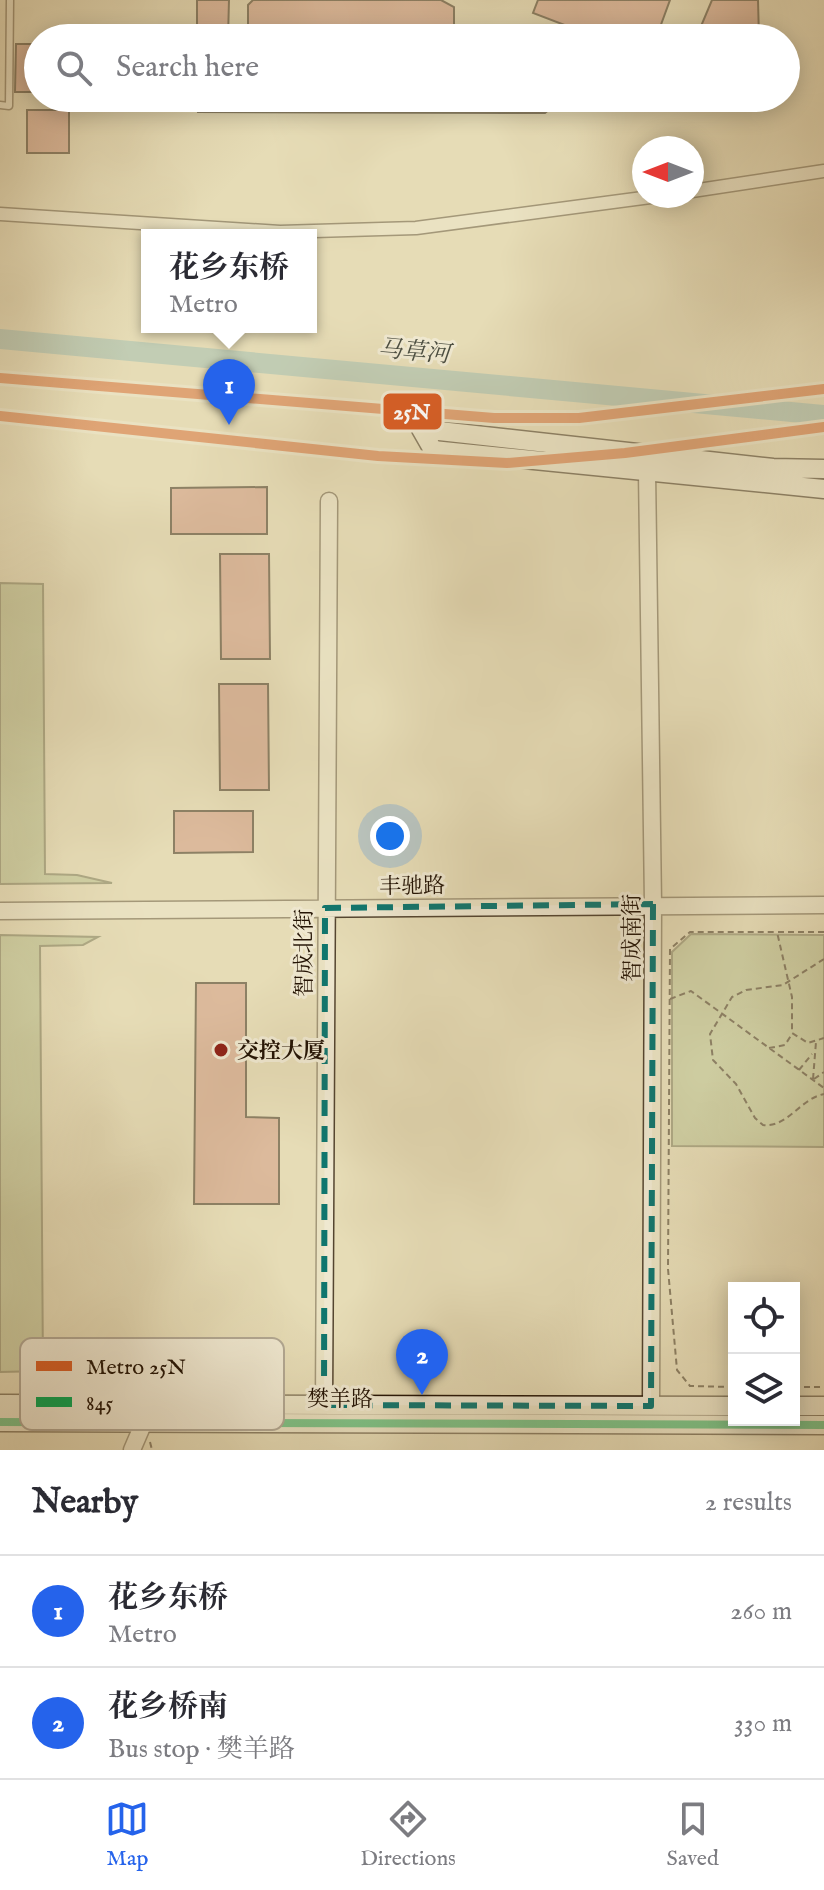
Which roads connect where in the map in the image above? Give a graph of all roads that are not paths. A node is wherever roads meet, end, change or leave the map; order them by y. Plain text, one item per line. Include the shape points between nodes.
1 (10, 0) edge
2 (0, 42) edge
3 (10, 42) junction
4 (0, 105) edge
5 (824, 171) edge
6 (704, 189) edge
7 (632, 199) edge
8 (0, 214) edge
9 (233, 229) edge
10 (317, 231) edge
11 (824, 469) edge
12 (647, 471) junction
13 (824, 489) edge
14 (329, 501) dead end
15 (653, 904) junction
16 (824, 905) edge
17 (325, 908) junction
18 (0, 911) edge
19 (0, 1404) edge
20 (20, 1404) edge
21 (284, 1405) edge
22 (324, 1405) junction
23 (651, 1406) junction
24 (728, 1406) edge
25 (800, 1406) edge
26 (824, 1406) edge
27 (284, 1423) edge
28 (824, 1425) edge
29 (141, 1430) edge
30 (132, 1450) edge

1 - 3 lane
2 - 3 lane
3 - 4 lane via 9,106
5 - 6 street
7 - 10 street via 416,228
8 - 9 street
11 - 12 main road via 773,468 421,429 433,450
12 - 13 main road
12 - 15 street, 智成南街
14 - 17 street, 智成北街
15 - 16 street, 丰驰路
15 - 17 street, 丰驰路
15 - 23 street, 智成南街
17 - 18 street, 丰驰路
17 - 22 street, 智成北街
19 - 20 main road, 樊羊路
21 - 22 main road, 樊羊路
22 - 23 main road, 樊羊路
23 - 24 main road, 樊羊路
25 - 26 main road
27 - 28 main road, 樊羊路
29 - 30 street

